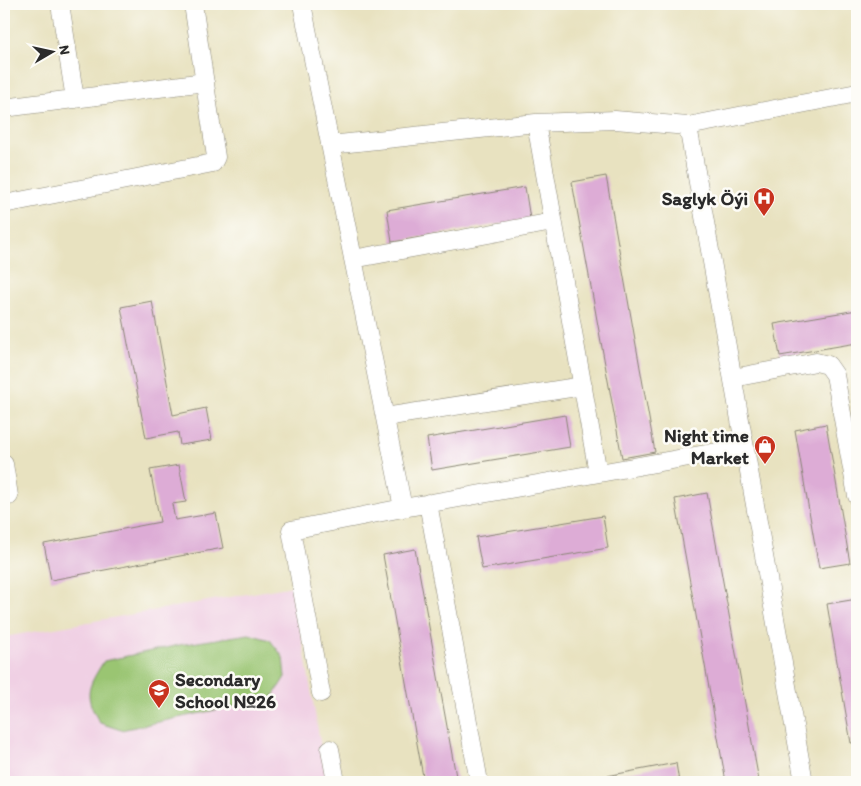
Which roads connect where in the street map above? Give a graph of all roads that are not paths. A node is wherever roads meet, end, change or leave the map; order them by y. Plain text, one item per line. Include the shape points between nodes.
1 (60, 4) edge
2 (193, 4) edge
3 (302, 4) edge
4 (205, 82) junction
5 (857, 93) edge
6 (74, 99) junction
7 (4, 108) edge
8 (536, 123) junction
9 (688, 126) junction
10 (330, 145) junction
11 (4, 204) edge
12 (553, 222) junction
13 (353, 259) junction
14 (733, 378) junction
15 (583, 386) junction
16 (384, 417) junction
17 (745, 447) junction
18 (4, 464) edge
19 (598, 473) junction
20 (857, 496) edge
21 (4, 497) edge
22 (428, 503) junction
23 (403, 508) junction
24 (321, 693) dead end
25 (330, 750) dead end
26 (336, 782) edge
27 (479, 782) edge
28 (804, 782) edge

1 - 6 street
2 - 4 street
3 - 10 street
4 - 6 street
4 - 11 street via 216,157 213,162
5 - 9 street
6 - 7 street
8 - 9 street via 615,120
8 - 10 street
8 - 12 street
9 - 14 street
10 - 13 street
12 - 13 street
12 - 15 street
13 - 16 street
14 - 17 street
14 - 20 street via 816,362 828,365 836,375
15 - 16 street
15 - 19 street
16 - 23 street
17 - 19 street
17 - 28 street
18 - 21 street via 9,496
19 - 22 street
22 - 23 street
22 - 27 street
23 - 24 street via 291,530
25 - 26 street

